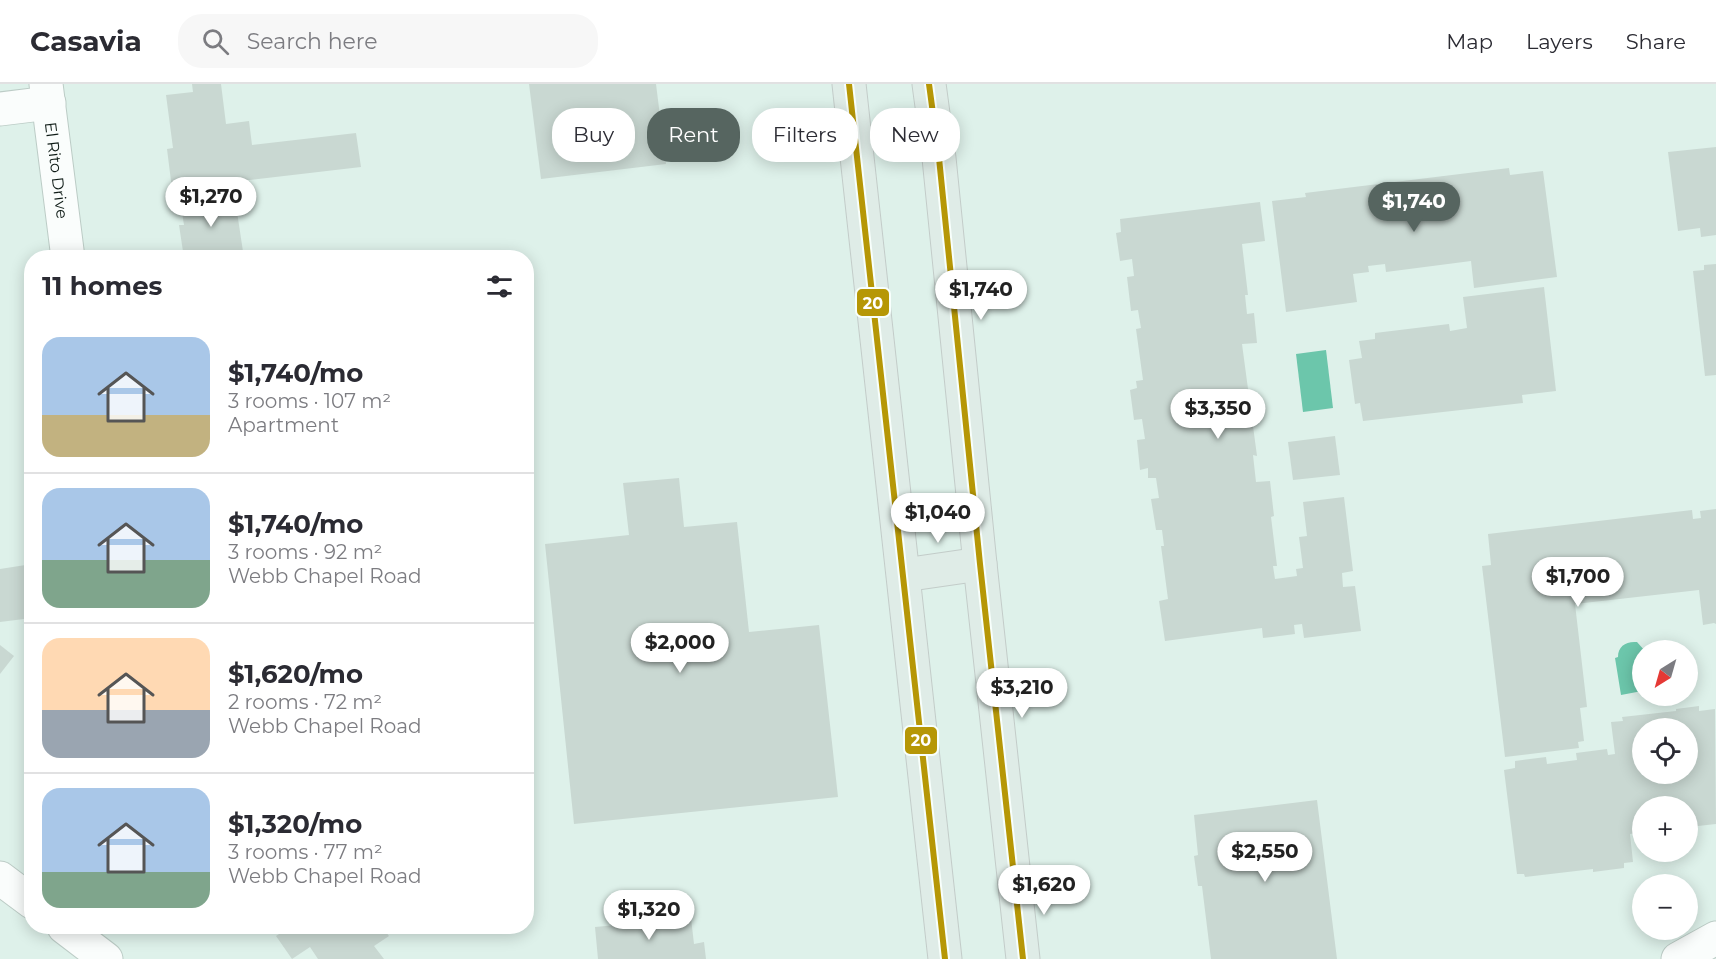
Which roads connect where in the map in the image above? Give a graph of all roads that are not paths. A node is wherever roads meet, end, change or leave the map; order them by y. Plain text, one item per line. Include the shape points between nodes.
1 (849, 84) edge
2 (929, 84) edge
3 (48, 94) edge
4 (0, 109) edge
5 (67, 250) edge
6 (980, 564) junction
7 (904, 575) junction
8 (0, 878) edge
9 (24, 896) edge
10 (1716, 938) edge
11 (945, 959) edge
12 (1023, 959) edge
13 (1678, 959) edge

1 - 7 main road
2 - 6 main road
3 - 4 street
3 - 5 street, El Rito Drive
6 - 7 main road
6 - 12 main road
7 - 11 main road
8 - 9 street
10 - 13 street

